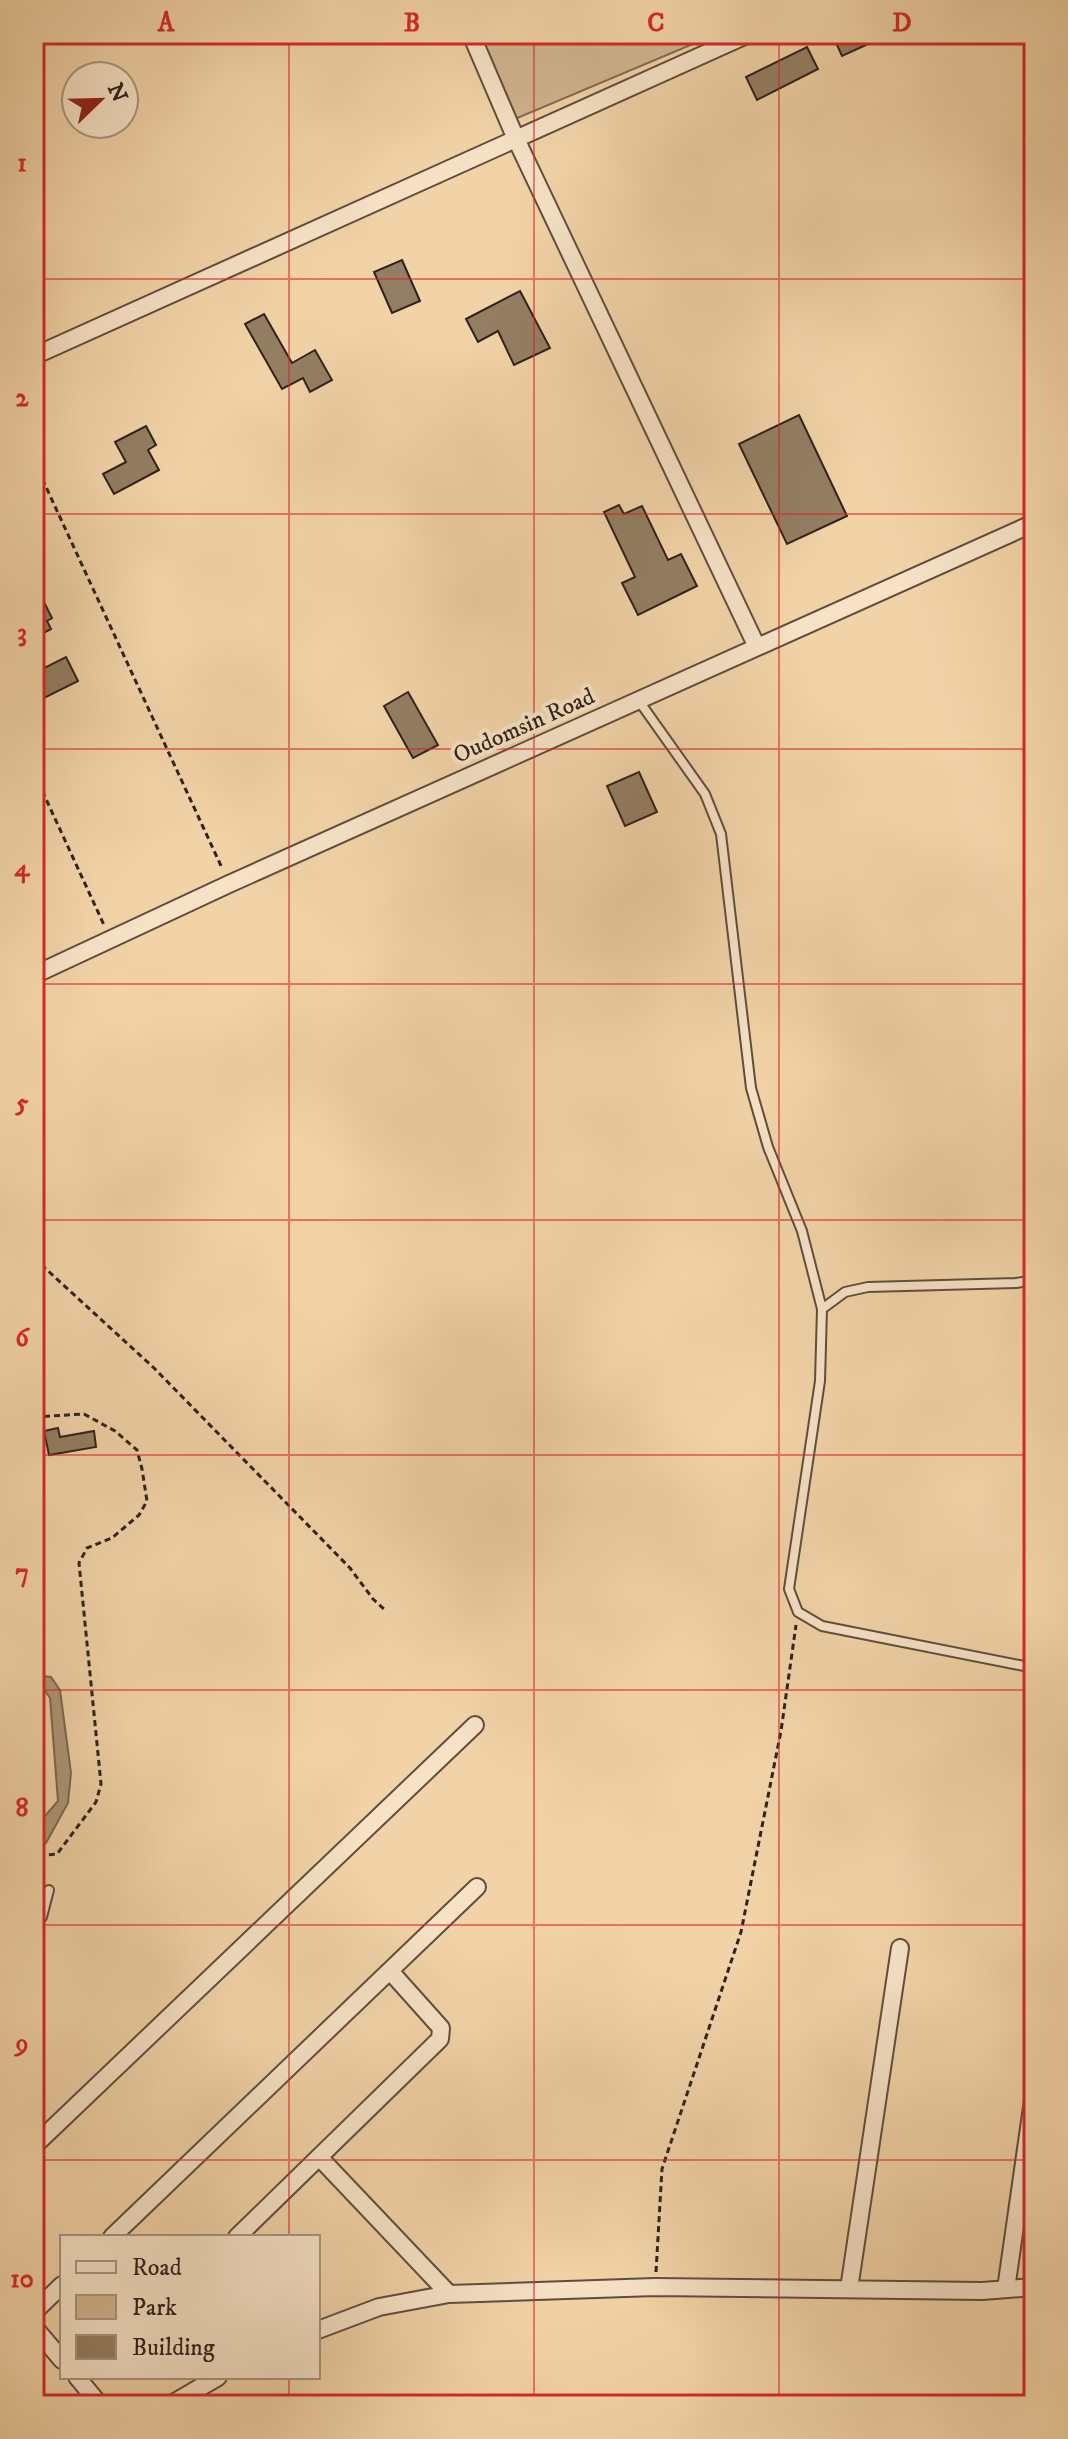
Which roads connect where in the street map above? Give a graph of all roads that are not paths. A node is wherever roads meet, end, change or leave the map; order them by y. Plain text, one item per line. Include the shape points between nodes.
1 (471, 34) edge
2 (749, 34) edge
3 (516, 139) junction
4 (34, 356) edge
5 (1034, 523) edge
6 (757, 647) junction
7 (639, 701) junction
8 (34, 975) edge
9 (1034, 1280) edge
10 (822, 1309) junction
11 (1034, 1668) edge
12 (475, 1725) dead end
13 (477, 1887) dead end
14 (49, 1890) dead end
15 (34, 1925) edge
16 (900, 1948) dead end
17 (390, 1971) junction
18 (1034, 2093) edge
19 (34, 2146) edge
20 (319, 2157) junction
21 (114, 2235) edge
22 (239, 2235) edge
23 (60, 2287) edge
24 (1034, 2287) edge
25 (849, 2289) junction
26 (1006, 2289) junction
27 (449, 2294) junction
28 (34, 2312) edge
29 (34, 2327) edge
30 (320, 2329) edge
31 (60, 2358) edge
32 (215, 2379) edge
33 (85, 2380) edge
34 (100, 2405) edge
35 (170, 2405) edge

1 - 3 street
2 - 3 street
3 - 4 street
3 - 6 street
5 - 6 street, Oudomsin Road
6 - 7 street, Oudomsin Road
7 - 8 street, Oudomsin Road
7 - 10 lane via 705,794 721,834 751,1088 802,1231
9 - 10 lane via 868,1287 845,1292
10 - 11 lane via 820,1381 789,1589 798,1612 822,1626
12 - 19 street
13 - 17 street
14 - 15 lane via 42,1917
16 - 25 street
17 - 20 street via 441,2028 440,2039
17 - 21 street
18 - 26 street
20 - 22 street
20 - 27 street
23 - 28 street
24 - 26 street
25 - 26 street
25 - 27 street via 655,2287
27 - 30 street via 379,2307
29 - 31 street
32 - 35 street
33 - 34 street

